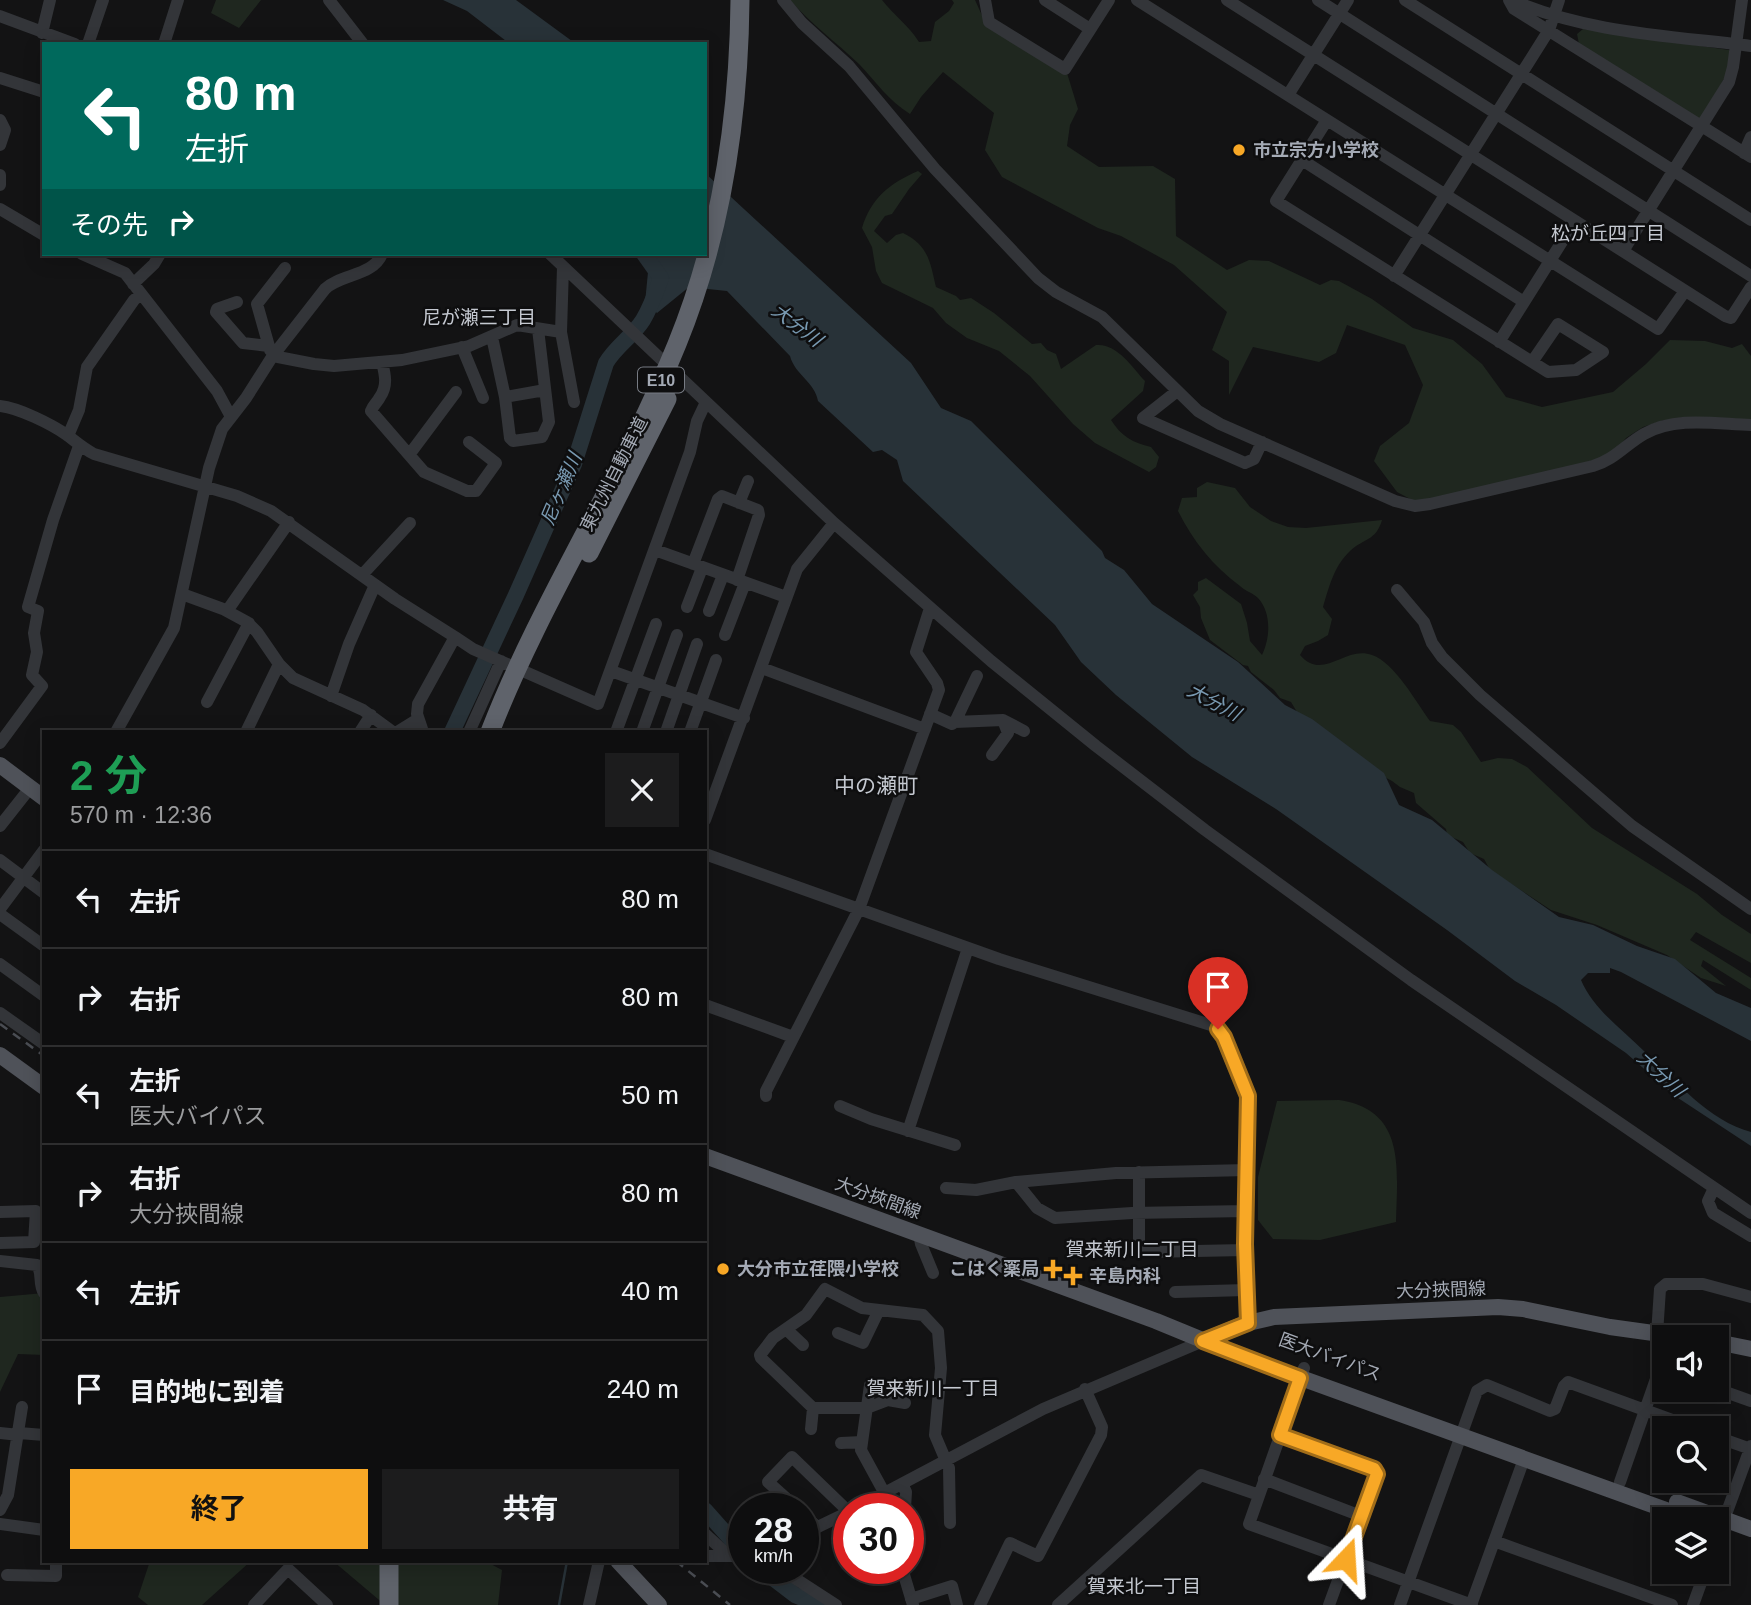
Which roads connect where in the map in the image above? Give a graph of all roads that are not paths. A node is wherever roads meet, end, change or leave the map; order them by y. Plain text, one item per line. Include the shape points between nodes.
1 (50, 0) edge
2 (103, 0) edge
3 (178, 0) edge
4 (329, 0) edge
5 (740, 0) edge
6 (752, 0) edge
7 (783, 0) edge
8 (985, 0) edge
9 (1045, 0) edge
10 (1109, 0) edge
11 (1137, 0) edge
12 (1227, 0) edge
13 (1318, 0) edge
14 (1348, 0) edge
15 (1405, 0) edge
16 (1510, 0) edge
17 (1559, 0) edge
18 (1742, 0) edge
19 (1339, 14) junction
20 (1555, 15) junction
21 (0, 16) edge
22 (1090, 29) junction
23 (1549, 30) junction
24 (42, 33) junction
25 (66, 42) edge
26 (89, 42) edge
27 (165, 42) edge
28 (361, 42) edge
29 (1736, 44) junction
30 (1751, 46) edge
31 (1313, 55) junction
32 (1521, 74) junction
33 (0, 78) edge
34 (42, 91) edge
35 (1288, 96) junction
36 (1496, 114) junction
37 (0, 120) edge
38 (1327, 120) junction
39 (1701, 126) junction
40 (1751, 137) edge
41 (0, 145) edge
42 (1471, 155) junction
43 (1748, 155) edge
44 (1302, 160) junction
45 (1673, 171) junction
46 (0, 175) edge
47 (0, 185) edge
48 (1445, 195) junction
49 (0, 209) edge
50 (1648, 211) junction
51 (1751, 220) edge
52 (1575, 221) junction
53 (42, 234) edge
54 (1420, 236) junction
55 (707, 250) edge
56 (1623, 251) junction
57 (87, 256) edge
58 (159, 256) edge
59 (381, 256) edge
60 (552, 256) edge
61 (706, 256) edge
62 (1550, 261) junction
63 (563, 267) junction
64 (285, 268) dead end
65 (1394, 276) junction
66 (1751, 276) edge
67 (1751, 287) edge
68 (137, 289) junction
69 (1685, 291) junction
70 (237, 302) dead end
71 (1524, 302) junction
72 (538, 329) junction
73 (561, 332) junction
74 (492, 337) junction
75 (1499, 342) junction
76 (462, 347) junction
77 (271, 350) junction
78 (382, 362) junction
79 (1532, 362) junction
80 (545, 390) junction
81 (456, 392) dead end
82 (1176, 392) junction
83 (505, 397) junction
84 (483, 398) dead end
85 (574, 402) dead end
86 (706, 402) junction
87 (0, 406) edge
88 (230, 415) junction
89 (1751, 425) edge
90 (68, 436) junction
91 (1262, 442) junction
92 (469, 443) dead end
93 (79, 446) junction
94 (409, 455) junction
95 (748, 481) dead end
96 (205, 488) junction
97 (739, 503) junction
98 (289, 522) junction
99 (410, 523) dead end
100 (834, 523) junction
101 (655, 550) junction
102 (697, 566) junction
103 (362, 575) junction
104 (723, 575) junction
105 (741, 582) junction
106 (376, 585) junction
107 (1397, 590) dead end
108 (182, 594) junction
109 (786, 597) junction
110 (687, 607) dead end
111 (930, 608) junction
112 (227, 611) junction
113 (709, 611) dead end
114 (249, 624) junction
115 (656, 624) dead end
116 (677, 635) dead end
117 (725, 635) dead end
118 (455, 637) junction
119 (697, 644) dead end
120 (716, 660) dead end
121 (501, 661) junction
122 (279, 664) junction
123 (762, 668) junction
124 (611, 671) junction
125 (976, 676) dead end
126 (636, 680) junction
127 (658, 688) junction
128 (679, 695) junction
129 (331, 696) junction
130 (207, 702) dead end
131 (701, 703) junction
132 (930, 714) junction
133 (371, 715) junction
134 (744, 719) junction
135 (1003, 720) junction
136 (956, 722) junction
137 (420, 725) edge
138 (925, 729) junction
139 (117, 730) edge
140 (252, 730) edge
141 (361, 730) edge
142 (392, 730) edge
143 (402, 730) edge
144 (470, 730) edge
145 (491, 730) edge
146 (505, 730) edge
147 (617, 730) edge
148 (643, 730) edge
149 (667, 730) edge
150 (691, 730) edge
151 (1024, 731) dead end
152 (0, 743) edge
153 (992, 755) dead end
154 (0, 765) edge
155 (30, 788) junction
156 (42, 797) edge
157 (707, 815) edge
158 (0, 826) edge
159 (42, 853) edge
160 (707, 855) edge
161 (0, 860) edge
162 (23, 877) junction
163 (42, 891) edge
164 (0, 909) edge
165 (859, 909) junction
166 (1751, 909) edge
167 (0, 914) edge
168 (42, 945) edge
169 (968, 948) junction
170 (0, 964) edge
171 (42, 995) edge
172 (707, 1006) edge
173 (0, 1013) edge
174 (793, 1037) junction
175 (42, 1043) edge
176 (0, 1055) edge
177 (42, 1086) edge
178 (766, 1096) dead end
179 (840, 1107) dead end
180 (908, 1130) junction
181 (956, 1145) dead end
182 (707, 1157) edge
183 (1248, 1170) junction
184 (1139, 1172) junction
185 (1016, 1182) junction
186 (946, 1188) dead end
187 (1714, 1188) junction
188 (1246, 1211) junction
189 (0, 1212) edge
190 (1139, 1213) junction
191 (1751, 1213) edge
192 (919, 1234) junction
193 (1751, 1236) edge
194 (0, 1244) edge
195 (1245, 1250) junction
196 (0, 1261) edge
197 (933, 1273) dead end
198 (42, 1290) edge
199 (1246, 1290) junction
200 (1175, 1292) dead end
201 (1751, 1297) edge
202 (879, 1310) junction
203 (1156, 1321) joint
204 (1248, 1323) junction
205 (1668, 1325) edge
206 (787, 1330) junction
207 (838, 1333) dead end
208 (1652, 1333) edge
209 (1208, 1339) junction
210 (1729, 1344) edge
211 (803, 1345) dead end
212 (1751, 1349) edge
213 (1302, 1373) junction
214 (870, 1385) dead end
215 (1085, 1389) junction
216 (1652, 1392) edge
217 (1729, 1393) edge
218 (1751, 1401) edge
219 (905, 1403) dead end
220 (22, 1407) dead end
221 (813, 1408) junction
222 (867, 1408) junction
223 (1645, 1410) junction
224 (1661, 1416) edge
225 (811, 1429) dead end
226 (1463, 1431) junction
227 (0, 1433) edge
228 (19, 1434) junction
229 (42, 1435) edge
230 (1280, 1435) junction
231 (1729, 1441) edge
232 (841, 1443) dead end
233 (862, 1443) junction
234 (1751, 1448) edge
235 (1524, 1459) junction
236 (946, 1460) junction
237 (1264, 1479) junction
238 (1620, 1482) junction
239 (902, 1484) junction
240 (780, 1493) edge
241 (884, 1493) edge
242 (887, 1493) edge
243 (906, 1493) edge
244 (1259, 1495) junction
245 (833, 1497) edge
246 (1658, 1507) edge
247 (1673, 1507) edge
248 (1728, 1507) edge
249 (0, 1510) edge
250 (1362, 1516) junction
251 (950, 1523) dead end
252 (0, 1524) edge
253 (1729, 1529) edge
254 (1751, 1529) edge
255 (42, 1530) edge
256 (1729, 1532) edge
257 (707, 1535) edge
258 (1494, 1541) junction
259 (1751, 1541) edge
260 (728, 1551) edge
261 (707, 1556) edge
262 (728, 1556) edge
263 (1346, 1559) junction
264 (56, 1563) edge
265 (599, 1563) edge
266 (620, 1563) edge
267 (395, 1570) edge
268 (7, 1575) dead end
269 (1409, 1582) junction
270 (804, 1584) edge
271 (907, 1584) edge
272 (1701, 1584) edge
273 (912, 1602) edge
274 (321, 1603) edge
275 (254, 1605) edge
276 (389, 1605) edge
277 (402, 1605) edge
278 (589, 1605) edge
279 (659, 1605) edge
280 (836, 1605) edge
281 (957, 1605) edge
282 (981, 1605) edge
283 (1058, 1605) edge
284 (1329, 1605) edge
285 (1400, 1605) edge
286 (1471, 1605) edge
287 (1672, 1605) edge
288 (1693, 1605) edge

1 - 24 street
2 - 26 street
3 - 27 street
4 - 28 street
5 - 55 highway, 東九州自動車道 / E10, bridge via 738,60 720,196
6 - 146 highway, 東九州自動車道 / E10, bridge via 737,166 727,224 697,321 671,389 554,621
7 - 82 street via 849,66 935,170 1038,278 1102,317
8 - 22 street via 989,22 1065,69
9 - 22 street
10 - 22 street
11 - 35 street
12 - 31 street
13 - 19 street
14 - 19 street
15 - 32 street
16 - 20 street
16 - 23 street via 1514,9
17 - 20 street
18 - 29 street
19 - 31 street
19 - 36 street
20 - 23 street
20 - 29 street via 1637,32
21 - 24 street
23 - 32 street
23 - 39 street
24 - 25 street
29 - 30 street
29 - 39 street via 1729,82
31 - 35 street
31 - 42 street
32 - 36 street
32 - 45 street
33 - 34 street
35 - 38 street
36 - 42 street
36 - 50 street
37 - 41 street via 5,130
38 - 44 street
38 - 48 street
39 - 43 street
39 - 45 street
40 - 43 street
42 - 48 street
42 - 52 street
44 - 54 street
44 - 65 street via 1276,201
45 - 50 street
45 - 51 street
46 - 47 street
48 - 54 street
48 - 62 street
49 - 53 street
50 - 56 street
50 - 66 street
52 - 56 street
52 - 62 street
54 - 65 street
54 - 71 street
56 - 69 street
57 - 68 street via 125,273
58 - 68 street
59 - 77 street via 375,265 328,286
60 - 63 street
61 - 145 highway, 東九州自動車道 / E10, bridge via 659,385 542,615
62 - 69 street via 1658,330
62 - 71 street
63 - 73 street
63 - 86 street
64 - 77 street via 257,304
65 - 75 street
67 - 69 street via 1731,318
68 - 88 street via 217,391
68 - 90 street via 134,300 90,361
70 - 77 street via 216,312 243,343
71 - 75 street
72 - 73 street
72 - 74 street via 517,325
72 - 80 street
73 - 85 street
74 - 76 street
74 - 83 street
75 - 79 street
76 - 78 street
76 - 84 street
77 - 78 street via 298,362 334,366
77 - 88 street via 246,398
78 - 94 street via 386,379 371,411
79 - 79 street via 1548,372 1576,370 1603,352 1558,324
80 - 83 street
80 - 83 street via 550,419 540,438 510,438
81 - 94 street
82 - 91 street via 1204,415
82 - 91 street via 1143,418 1245,463 1254,459
86 - 100 street
86 - 101 street
87 - 90 street
88 - 96 street via 217,440
89 - 91 street via 1665,426 1645,433 1599,464 1415,506
90 - 93 street
92 - 94 street via 496,463 472,493 429,475
93 - 96 street
93 - 152 street via 28,607 38,611 32,675 42,686
95 - 97 street
96 - 98 street via 246,499
96 - 108 street
97 - 102 street via 722,496 718,499
97 - 105 street via 758,510 759,515
98 - 103 street
98 - 112 street
99 - 103 street
100 - 109 street via 797,569
100 - 111 street
101 - 102 street
101 - 124 street
102 - 104 street
102 - 110 street
103 - 106 street
104 - 105 street
104 - 113 street
105 - 109 street
105 - 117 street
106 - 118 street
106 - 129 street
107 - 166 street via 1424,622 1442,657 1480,695 1632,826
108 - 112 street
108 - 139 street via 170,637
109 - 123 street
111 - 132 street via 915,649 939,686
111 - 187 street via 1038,701 1205,830 1475,1025
112 - 114 street
114 - 122 street
114 - 130 street
115 - 126 street
116 - 127 street
118 - 121 street
118 - 137 street via 420,699
119 - 128 street
120 - 131 street
121 - 124 street via 598,704
121 - 144 street
122 - 129 street via 293,678
122 - 140 street
123 - 134 street
123 - 138 street
124 - 126 street
125 - 136 street
126 - 127 street
126 - 147 street
127 - 128 street
127 - 148 street
128 - 131 street
128 - 149 street
129 - 133 street
131 - 134 street
131 - 150 street
132 - 136 street
132 - 138 street
133 - 141 street
133 - 142 street
134 - 157 street
135 - 136 street
135 - 151 street
135 - 153 street via 1008,733
137 - 143 street
138 - 165 street
154 - 155 main road
155 - 156 main road
155 - 158 street
159 - 162 street
160 - 165 street
161 - 162 street
162 - 163 street
162 - 164 street
165 - 169 street
165 - 174 street
167 - 168 street
169 - 180 street
169 - 183 street via 1218,1029 1247,1091
170 - 171 street
172 - 174 street
173 - 175 street
174 - 178 street
176 - 177 main road
179 - 180 street
180 - 181 street
182 - 192 main road, 大分挾間線
183 - 184 street
183 - 188 street
184 - 185 street
184 - 190 street
185 - 186 street via 976,1190
185 - 190 street via 1037,1208 1055,1218
187 - 191 street
187 - 193 street via 1708,1201 1713,1213
188 - 190 street
188 - 195 street
189 - 194 street via 36,1211 34,1242
190 - 195 street via 1142,1252
192 - 197 street
192 - 203 main road, 大分挾間線
195 - 199 street
196 - 198 street via 37,1265
199 - 200 street
199 - 204 street
201 - 205 street via 1703,1283 1666,1284 1660,1289
202 - 206 street via 854,1305 825,1289 806,1315
202 - 207 street via 863,1343
202 - 236 street via 923,1315 938,1331 941,1368 935,1435
203 - 209 main road, 医大バイパス
204 - 208 main road, 大分挾間線 via 1294,1315 1498,1307
204 - 209 main road, 大分挾間線
206 - 211 street
206 - 221 street via 769,1342 760,1357
209 - 213 main road, 医大バイパス
209 - 215 street
210 - 212 main road
213 - 226 main road, 医大バイパス
213 - 230 street
214 - 222 street
215 - 236 street
215 - 282 street via 1102,1427 1101,1435 1038,1556 1010,1543
216 - 223 street
217 - 218 street
219 - 222 street via 888,1400
220 - 228 street
221 - 222 street
221 - 225 street
222 - 233 street
223 - 224 street
223 - 226 street via 1568,1382 1550,1411 1487,1385 1477,1391
223 - 238 street
226 - 235 main road, 医大バイパス
226 - 238 main road, 医大バイパス
226 - 269 street
227 - 228 street
228 - 229 street
228 - 249 street via 8,1495
230 - 237 street
230 - 250 street via 1374,1469 1377,1474
231 - 234 street
232 - 233 street
233 - 241 street via 862,1452
234 - 248 street
235 - 246 main road, 医大バイパス
235 - 258 street
236 - 239 street
236 - 251 street
237 - 244 street
237 - 250 street
238 - 247 main road, 医大バイパス
239 - 242 street
239 - 243 street
240 - 245 street via 768,1482 792,1457
244 - 263 street via 1249,1524
244 - 283 street via 1201,1475
250 - 263 street
252 - 255 street
253 - 254 main road, 医大バイパス
256 - 259 main road, 医大バイパス
257 - 260 street
258 - 286 street
258 - 287 street
261 - 262 street
263 - 269 street
263 - 284 street
264 - 268 street via 56,1576
265 - 278 street
266 - 279 main road
267 - 276 highway
267 - 277 highway
269 - 285 street
269 - 286 street
270 - 280 street
271 - 273 street
272 - 288 street
273 - 281 street via 952,1586
274 - 275 street via 288,1569

